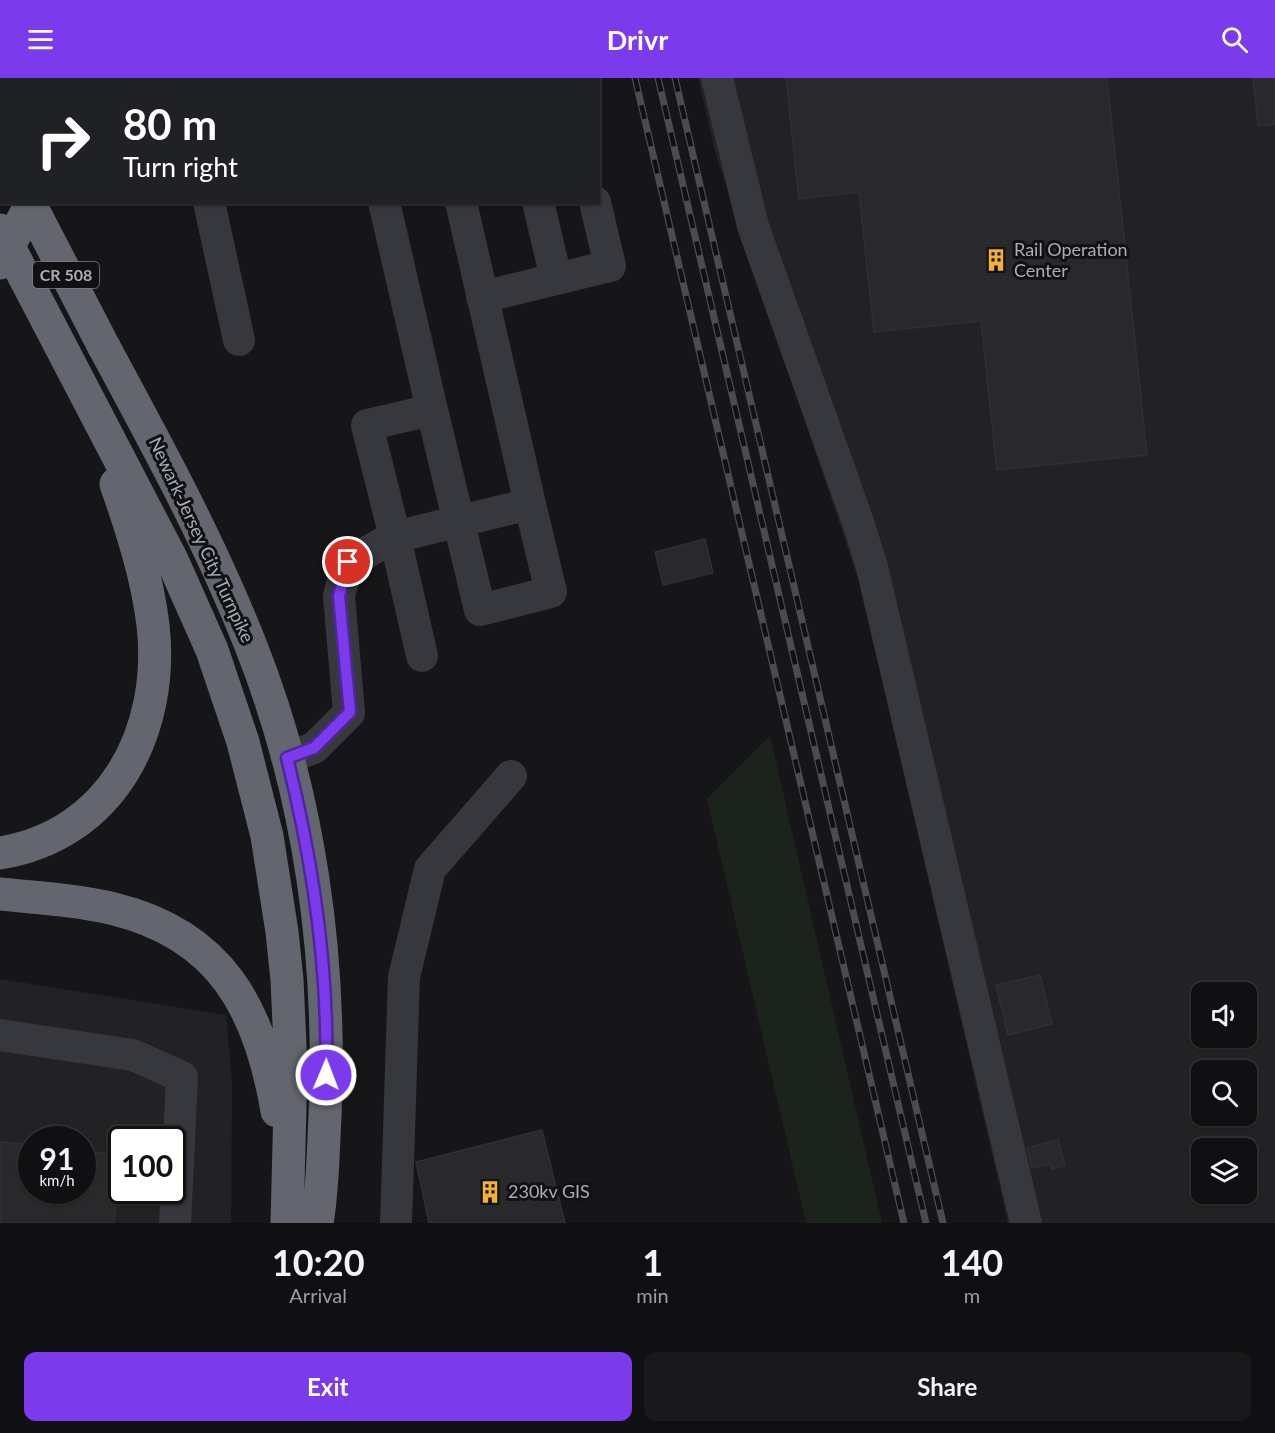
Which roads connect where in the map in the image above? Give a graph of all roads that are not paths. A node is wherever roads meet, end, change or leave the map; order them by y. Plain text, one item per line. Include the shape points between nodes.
1 (717, 78) edge
2 (29, 204) edge
3 (31, 204) edge
4 (209, 204) edge
5 (384, 204) edge
6 (461, 204) edge
7 (538, 204) edge
8 (595, 204) edge
9 (0, 230) edge
10 (0, 262) edge
11 (556, 278) junction
12 (482, 297) junction
13 (239, 340) dead end
14 (87, 397) junction
15 (432, 410) junction
16 (530, 504) junction
17 (458, 521) junction
18 (394, 537) junction
19 (422, 656) dead end
20 (287, 758) junction
21 (511, 776) dead end
22 (0, 853) edge
23 (0, 894) edge
24 (0, 1035) edge
25 (288, 1185) junction
26 (175, 1223) edge
27 (287, 1223) edge
28 (317, 1223) edge
29 (396, 1223) edge
30 (1026, 1223) edge

1 - 30 lane via 753,226 872,567
2 - 10 highway
3 - 20 highway, Newark-Jersey City Turnpike / CR 508, bridge via 217,566 255,656
4 - 13 lane
5 - 15 lane
6 - 12 lane
7 - 11 lane
8 - 11 lane via 610,266
9 - 14 highway, Newark-Jersey City Turnpike / CR 508, bridge
11 - 12 lane
12 - 16 lane
14 - 22 highway via 146,584 154,649 149,706 128,765 105,798 62,832
14 - 25 highway, Newark-Jersey City Turnpike / CR 508 via 193,604 228,695 256,789 275,884 287,980 291,1067
15 - 17 lane
15 - 18 lane via 367,425
16 - 17 lane
16 - 17 lane via 551,592 480,610
17 - 18 lane
18 - 19 lane
18 - 20 lane via 348,562 339,596 350,712 314,748
20 - 28 highway, Newark-Jersey City Turnpike / CR 508 via 310,861 325,979 326,1095
21 - 29 lane via 430,869 404,977
23 - 25 highway via 83,903 129,913 183,938 212,961 247,1009 263,1048 275,1096
24 - 26 lane via 134,1055 182,1077
25 - 27 highway, Newark-Jersey City Turnpike / CR 508

